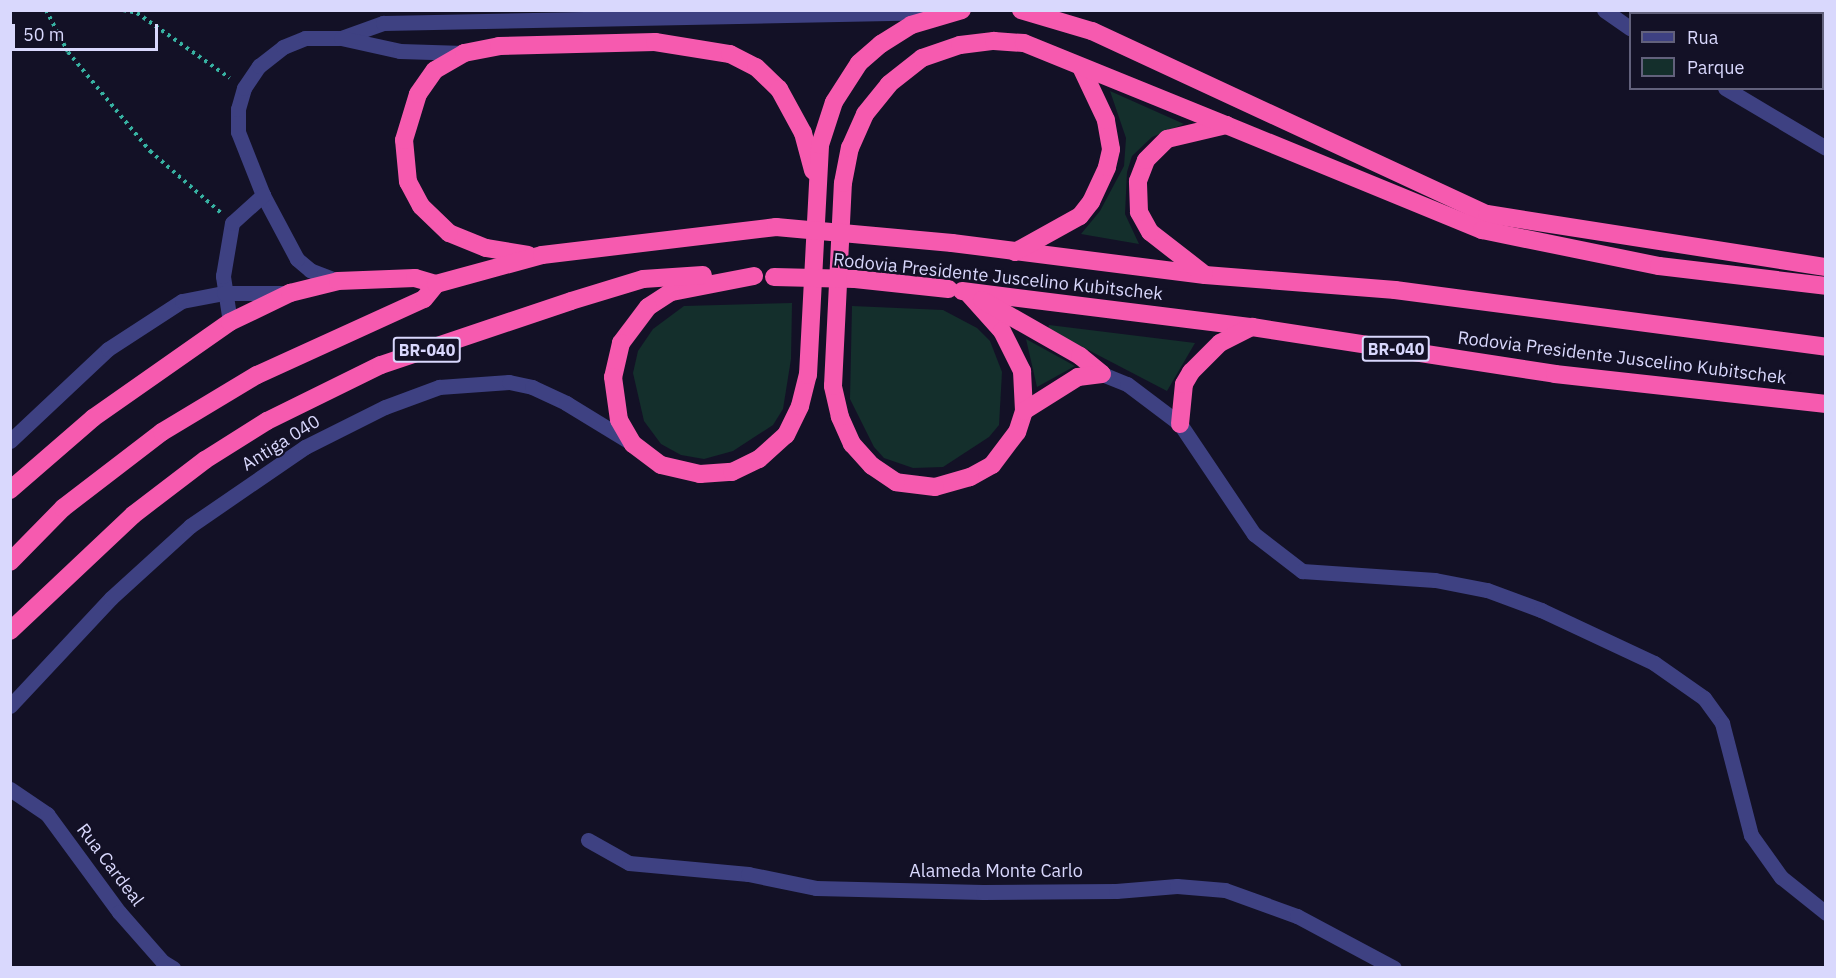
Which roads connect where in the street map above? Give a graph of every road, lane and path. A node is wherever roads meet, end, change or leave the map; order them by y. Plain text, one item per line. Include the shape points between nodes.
1 (46, 10) edge
2 (123, 10) edge
3 (962, 10) edge
4 (1021, 10) edge
5 (1604, 10) edge
6 (957, 11) edge
7 (1629, 27) edge
8 (341, 38) junction
9 (464, 53) junction
10 (1081, 67) junction
11 (244, 88) junction
12 (1728, 90) edge
13 (1226, 125) junction
14 (1826, 148) edge
15 (817, 187) junction
16 (263, 195) junction
17 (232, 223) junction
18 (1016, 252) junction
19 (542, 255) junction
20 (1826, 267) edge
21 (1206, 275) junction
22 (754, 276) junction
23 (338, 281) junction
24 (436, 284) junction
25 (1826, 286) edge
26 (967, 292) junction
27 (224, 293) junction
28 (290, 293) junction
29 (230, 321) junction
30 (1252, 327) junction
31 (1826, 346) edge
32 (1102, 374) junction
33 (1826, 404) edge
34 (1024, 411) junction
35 (1180, 424) junction
36 (10, 441) edge
37 (633, 444) junction
38 (10, 490) edge
39 (10, 562) edge
40 (10, 631) edge
41 (10, 706) edge
42 (10, 789) edge
43 (588, 840) dead end
44 (1826, 913) edge
45 (173, 968) edge
46 (1394, 968) edge

1 - 17 path via 68,52 150,151
2 - 11 path via 137,13
3 - 6 highway
4 - 20 highway via 1092,31 1487,214
5 - 7 street
6 - 8 street via 383,23
6 - 15 highway via 897,33 870,52 848,76 824,130
8 - 9 street via 400,51
8 - 11 street via 305,38 283,47 259,66
9 - 15 highway via 499,46 655,42 730,54 756,67 788,101 803,133
9 - 19 highway via 435,70 415,101 404,140 408,182 421,206 449,233 486,248
10 - 13 highway
10 - 18 highway via 1106,120 1111,149 1104,175 1092,202 1080,216
10 - 34 highway via 1039,46 994,41 945,48 922,57 889,84 865,114 850,148 843,183 833,386 845,432 862,457 896,482 923,487 947,485 992,465 1017,432
11 - 16 street via 238,108 238,132
12 - 14 street
13 - 21 highway via 1176,134 1157,146 1146,160 1137,192 1139,212 1150,232
13 - 25 highway via 1482,230 1659,266
15 - 37 highway via 808,375 798,413 786,435 759,459 719,475 661,465
16 - 17 street
16 - 23 street via 297,260
17 - 27 street
18 - 19 highway, Rodovia Presidente Juscelino Kubitschek / BR-040, bridge via 776,227
18 - 21 highway, Rodovia Presidente Juscelino Kubitschek / BR-040
19 - 24 highway, Rodovia Presidente Juscelino Kubitschek / BR-040
21 - 31 highway, Rodovia Presidente Juscelino Kubitschek / BR-040 via 1395,290
22 - 26 highway, Rodovia Presidente Juscelino Kubitschek / BR-040, bridge via 855,279
22 - 37 highway via 671,292 638,318 621,343 613,377 616,413
22 - 40 highway, Rodovia Presidente Juscelino Kubitschek / BR-040 via 643,279 381,365 267,421 205,459 133,515
23 - 24 highway via 415,278
23 - 28 highway
24 - 39 highway, Rodovia Presidente Juscelino Kubitschek / BR-040 via 424,299 257,375 162,432 63,508
26 - 30 highway, Rodovia Presidente Juscelino Kubitschek / BR-040
26 - 32 highway via 1080,356
26 - 34 highway via 1014,350 1022,371
27 - 28 street
27 - 29 street
27 - 36 street via 182,301 108,349
28 - 29 highway
29 - 38 highway via 93,418
30 - 33 highway, Rodovia Presidente Juscelino Kubitschek / BR-040 via 1555,374
30 - 35 highway via 1220,343 1191,372 1184,384
32 - 34 highway via 1078,377
32 - 35 street via 1127,384
35 - 44 street via 1254,534 1302,571 1435,580 1487,590 1541,609 1654,663 1704,698 1722,723 1751,834 1781,877
37 - 41 street, Antiga 040 via 566,403 509,382 439,387 385,407 305,447 190,526 111,598
42 - 45 street, Rua Cardeal via 47,814 120,912 163,962
43 - 46 street, Alameda Monte Carlo via 629,863 748,874 816,888 994,892 1178,886 1225,890 1297,916

